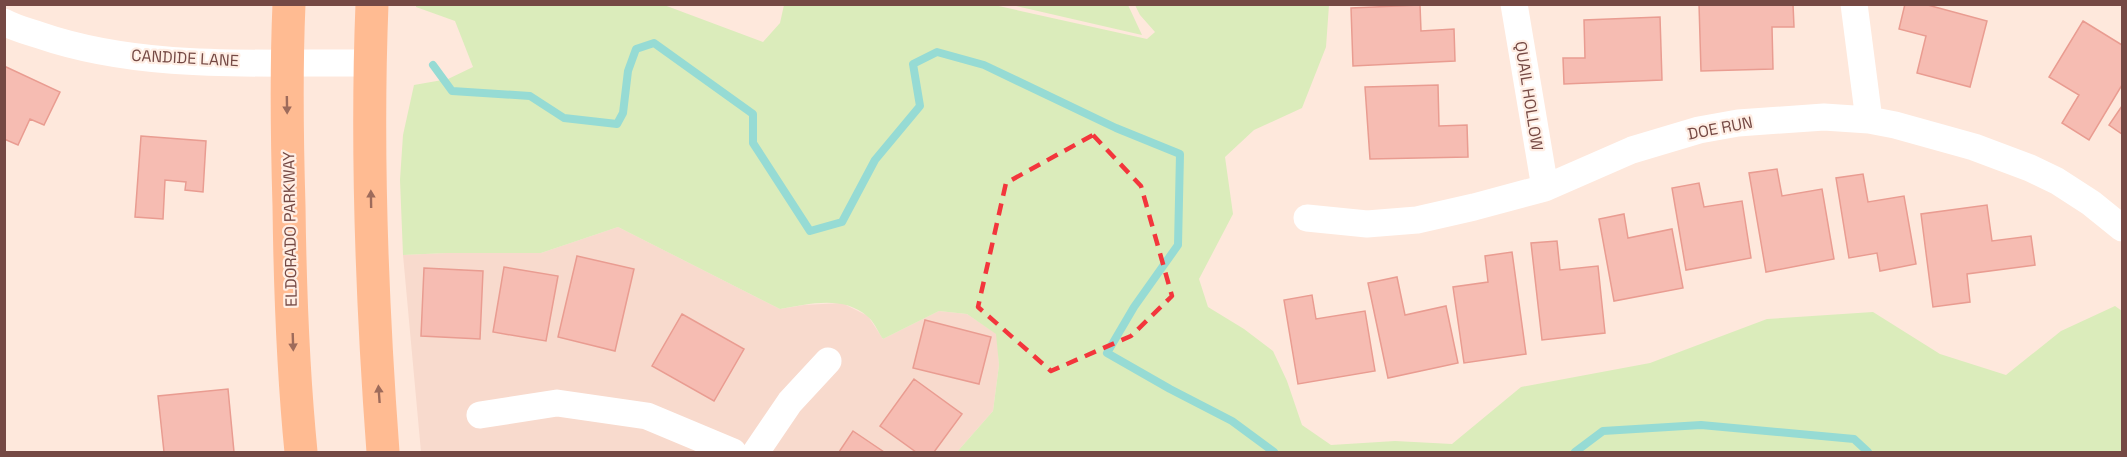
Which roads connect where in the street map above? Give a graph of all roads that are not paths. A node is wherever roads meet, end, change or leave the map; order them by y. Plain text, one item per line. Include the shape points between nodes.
1 (289, 4) edge
2 (372, 4) edge
3 (1514, 4) edge
4 (1854, 4) edge
5 (4, 22) edge
6 (287, 63) junction
7 (370, 63) junction
8 (1869, 120) junction
9 (1545, 188) junction
10 (1307, 218) dead end
11 (2122, 228) edge
12 (828, 361) dead end
13 (480, 415) dead end
14 (301, 453) edge
15 (383, 453) edge
16 (733, 453) edge
17 (756, 453) edge

1 - 6 main road, ELDORADO PARKWAY
2 - 7 main road
3 - 9 street, QUAIL HOLLOW
4 - 8 street
5 - 6 street, CANDIDE LANE via 71,46 127,55 201,62
6 - 7 street, CANDIDE LANE
6 -> 14 main road, ELDORADO PARKWAY via 293,352
15 -> 7 main road via 374,300
8 - 9 street, DOE RUN via 1782,119 1699,130 1632,150
8 - 11 street, DOE RUN via 1974,147 2030,168 2066,186
9 - 10 street, DOE RUN via 1417,220 1367,224
12 - 17 street via 790,402
13 - 16 street via 557,403 647,416

